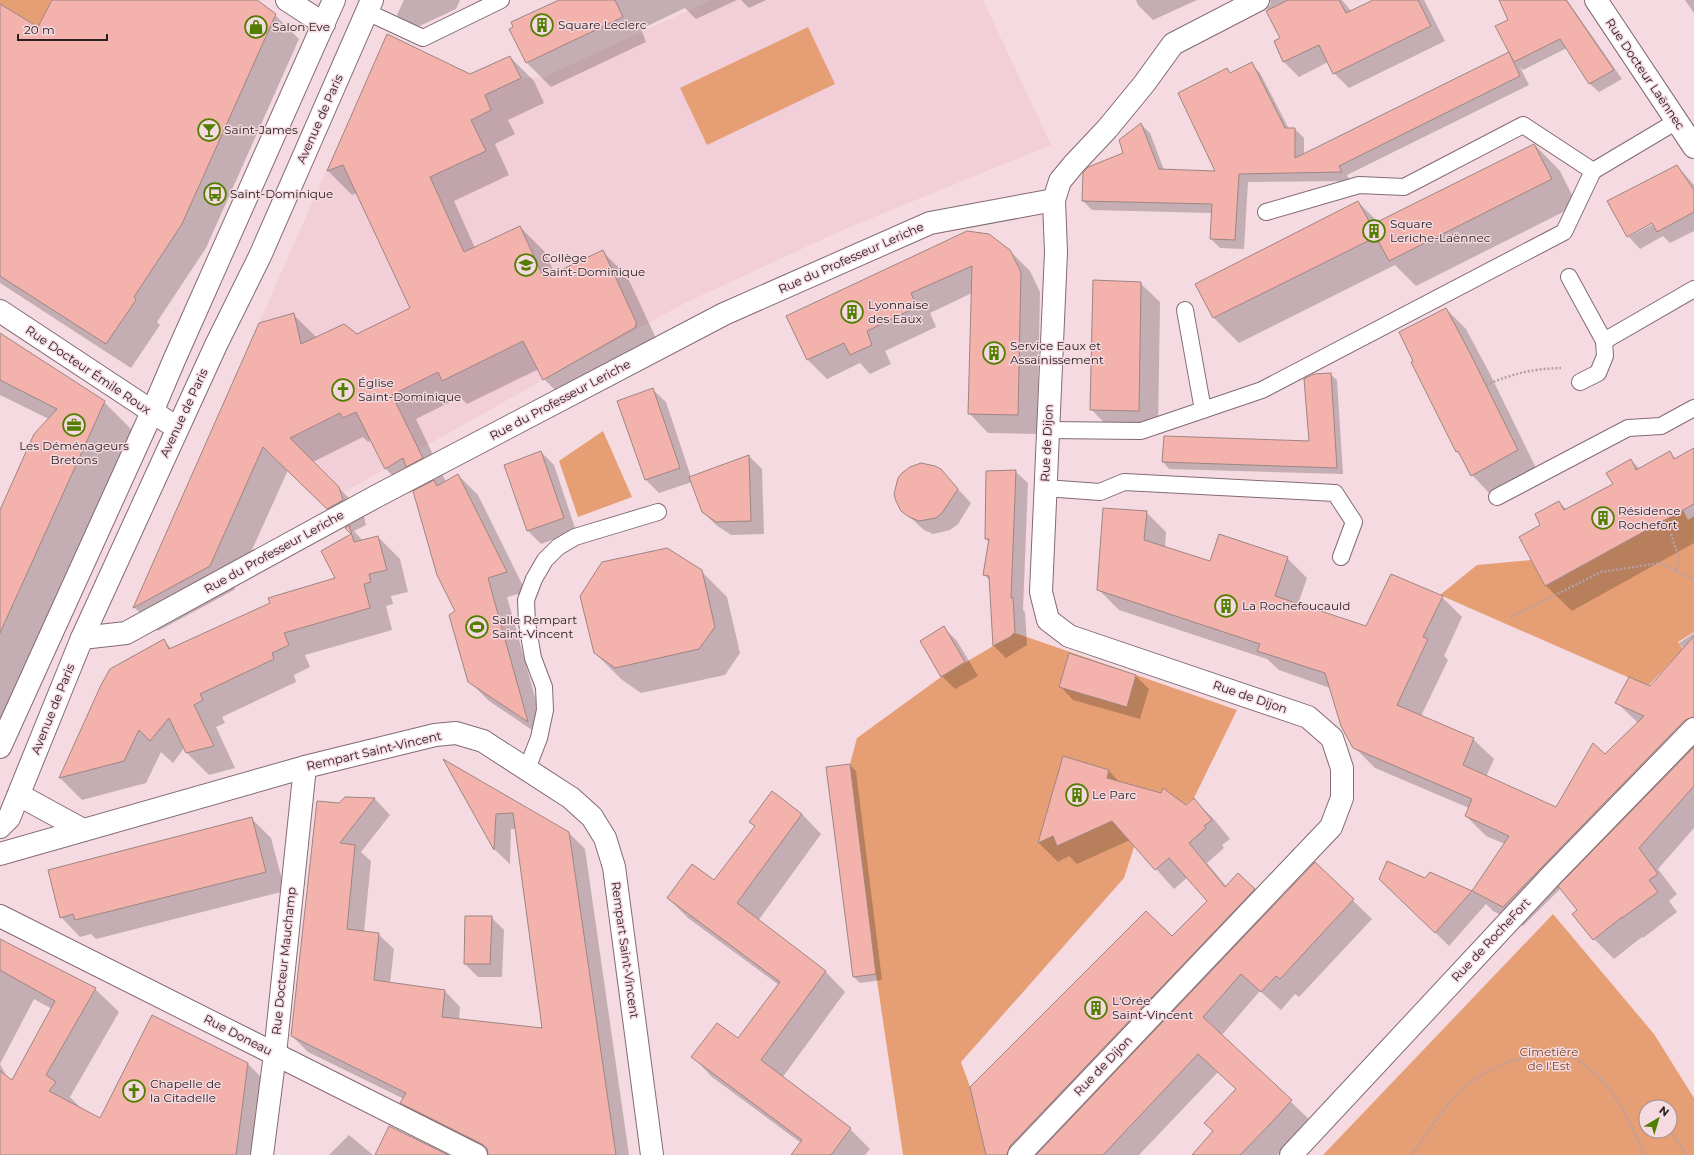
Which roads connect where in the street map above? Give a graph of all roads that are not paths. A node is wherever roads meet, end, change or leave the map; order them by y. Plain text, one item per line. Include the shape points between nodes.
1 (287, 0) edge
2 (334, 0) edge
3 (501, 0) edge
4 (1258, 0) edge
5 (1596, 0) edge
6 (370, 6) edge
7 (324, 24) junction
8 (1677, 121) junction
9 (1694, 147) edge
10 (1593, 171) junction
11 (1054, 200) junction
12 (1266, 212) dead end
13 (1569, 277) dead end
14 (1694, 289) edge
15 (1185, 310) dead end
16 (0, 311) edge
17 (1604, 341) junction
18 (1580, 382) dead end
19 (1694, 408) edge
20 (1203, 410) junction
21 (152, 412) junction
22 (177, 428) junction
23 (1048, 430) junction
24 (1045, 488) junction
25 (1497, 497) dead end
26 (658, 512) dead end
27 (1341, 557) dead end
28 (82, 638) junction
29 (1694, 730) edge
30 (0, 747) edge
31 (305, 767) junction
32 (527, 769) junction
33 (19, 796) junction
34 (0, 827) edge
35 (82, 830) junction
36 (0, 854) edge
37 (0, 916) edge
38 (275, 1054) junction
39 (262, 1155) edge
40 (476, 1155) edge
41 (652, 1155) edge
42 (1019, 1155) edge
43 (1291, 1155) edge

1 - 7 street
2 - 7 street
3 - 6 lane via 422,38
4 - 11 street, Rue de Dijon via 1173,44 1112,124 1060,181
5 - 8 street, Rue Docteur Laënnec
6 - 22 street, Avenue de Paris via 260,256
7 - 21 street
8 - 9 street, Rue Docteur Laënnec
8 - 10 lane
10 - 12 lane via 1523,125 1404,188 1359,185
10 - 20 lane via 1564,232 1262,390
11 - 23 street, Rue de Dijon via 1056,252
11 - 28 street, Rue du Professeur Leriche via 930,223 724,314 375,497 126,633
13 - 17 lane
14 - 17 lane
15 - 20 lane
16 - 21 street, Rue Docteur Émile Roux
17 - 18 lane via 1605,356 1598,373
19 - 25 lane via 1661,426 1628,428
20 - 23 lane via 1141,431
21 - 22 street, Rue Docteur Émile Roux
21 - 30 street
22 - 28 street, Avenue de Paris
23 - 24 street, Rue de Dijon
24 - 27 lane via 1100,492 1124,482 1335,493 1354,522
24 - 42 street, Rue de Dijon via 1041,592 1048,620 1069,636 1308,717 1332,738 1342,768 1342,798 1331,827
26 - 32 lane via 575,537 558,547 545,560 534,578 526,600 527,622 533,658 544,687 545,710 539,738
28 - 33 street, Avenue de Paris
29 - 43 street, Rue de RocheFort via 1552,875
31 - 32 street, Rempart Saint-Vincent via 435,735 456,733 483,741
31 - 35 street, Rempart Saint-Vincent
31 - 38 street, Rue Docteur Mauchamp
32 - 41 street, Rempart Saint-Vincent via 592,817 605,838 614,867
33 - 34 street, Avenue de Paris via 9,818
33 - 35 street
35 - 36 street, Rempart Saint-Vincent
37 - 38 street, Rue Doneau
38 - 39 street, Rue Docteur Mauchamp
38 - 40 street, Rue Doneau

